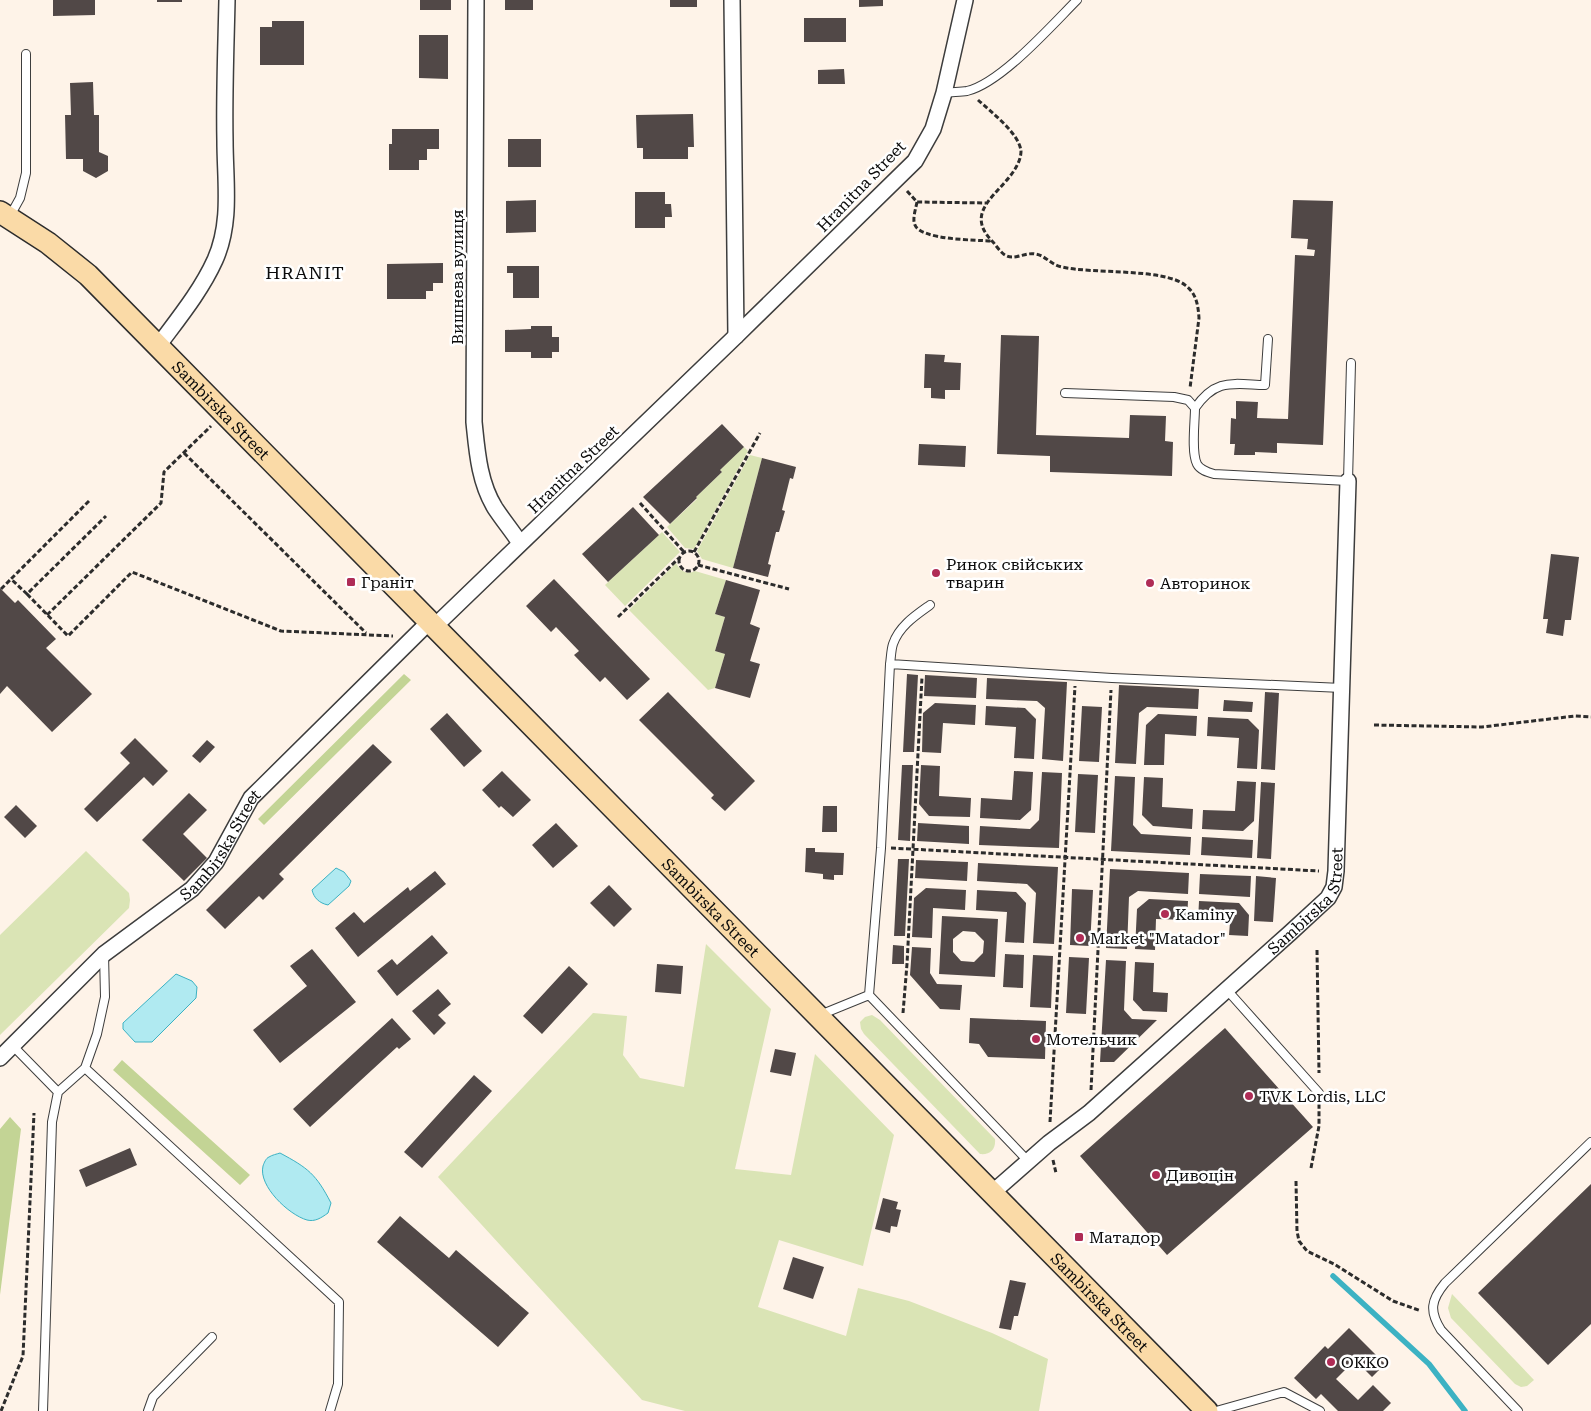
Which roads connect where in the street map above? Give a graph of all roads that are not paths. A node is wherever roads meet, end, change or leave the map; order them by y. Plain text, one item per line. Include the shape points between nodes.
1 (227, 0) edge
2 (476, 0) edge
3 (732, 0) edge
4 (965, 0) edge
5 (1077, 0) edge
6 (26, 54) dead end
7 (944, 93) junction
8 (5, 215) edge
9 (736, 336) junction
10 (1268, 338) dead end
11 (158, 346) junction
12 (1351, 363) dead end
13 (1064, 393) dead end
14 (1195, 408) junction
15 (1348, 480) junction
16 (520, 543) junction
17 (930, 605) dead end
18 (432, 624) junction
19 (890, 664) junction
20 (1342, 688) junction
21 (104, 954) junction
22 (1227, 990) junction
23 (869, 995) junction
24 (818, 1016) junction
25 (12, 1046) junction
26 (0, 1058) edge
27 (85, 1068) junction
28 (58, 1092) junction
29 (1319, 1093) road end
30 (1591, 1142) edge
31 (1028, 1161) junction
32 (992, 1193) junction
33 (212, 1337) dead end
34 (43, 1411) edge
35 (148, 1411) edge
36 (330, 1411) edge
37 (1207, 1411) edge
38 (1216, 1411) edge
39 (1320, 1411) edge
40 (1518, 1411) edge

1 - 11 street via 227,200 224,230 215,260 201,285
2 - 16 street, Вишнева вулиця via 474,422 484,483 494,507
3 - 9 street
4 - 7 street, Hranitna Street
5 - 7 lane via 1027,50 990,80 969,90
6 - 8 lane via 26,173 20,198
7 - 9 street, Hranitna Street via 932,128 915,161
8 - 11 main road, Sambirska Street via 88,275
9 - 16 street, Hranitna Street
10 - 14 lane via 1265,385 1218,386
11 - 18 main road, Sambirska Street
12 - 15 lane
13 - 14 lane via 1174,397 1188,400
14 - 15 lane via 1195,456 1204,472
15 - 20 street, Sambirska Street
16 - 18 street, Hranitna Street
17 - 19 lane via 898,634
18 - 21 street, Sambirska Street via 414,637 251,798 216,862 192,889
18 - 24 main road, Sambirska Street
19 - 20 lane
19 - 23 lane via 881,848
20 - 22 street, Sambirska Street via 1334,887 1328,898
21 - 25 street, Sambirska Street
21 - 27 lane via 105,997
22 - 29 lane
22 - 31 street, Sambirska Street via 1089,1114
23 - 24 lane
23 - 31 lane
24 - 32 main road, Sambirska Street
25 - 26 street, Sambirska Street
25 - 28 lane
27 - 28 lane
27 - 36 lane via 340,1302 338,1384
28 - 34 lane via 52,1122
30 - 40 lane via 1445,1283 1434,1301 1434,1319 1441,1330
31 - 32 street, Sambirska Street
32 - 37 main road, Sambirska Street
33 - 35 lane via 153,1397
38 - 39 lane via 1284,1392

